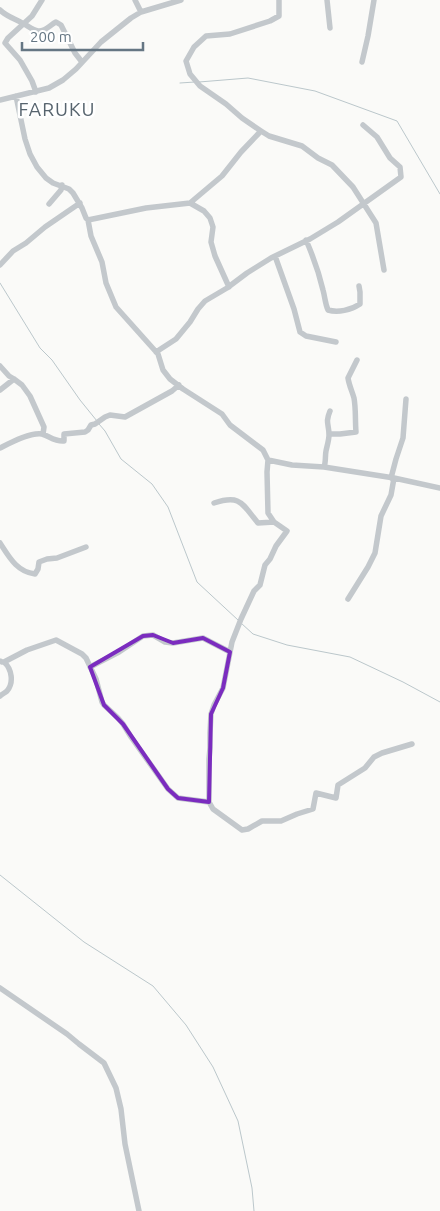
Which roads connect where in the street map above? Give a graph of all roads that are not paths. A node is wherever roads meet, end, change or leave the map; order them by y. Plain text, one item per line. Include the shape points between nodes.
1 (42, 0) edge
2 (135, 0) edge
3 (181, 0) edge
4 (279, 0) edge
5 (327, 0) edge
6 (374, 0) edge
7 (0, 10) edge
8 (141, 12) junction
9 (24, 23) junction
10 (330, 28) dead end
11 (82, 62) junction
12 (362, 62) dead end
13 (36, 92) junction
14 (16, 96) junction
15 (0, 100) edge
16 (363, 125) dead end
17 (261, 131) junction
18 (62, 185) junction
19 (80, 203) junction
20 (190, 203) junction
21 (49, 204) dead end
22 (364, 204) junction
23 (88, 220) junction
24 (306, 240) junction
25 (275, 256) junction
26 (0, 265) edge
27 (384, 270) dead end
28 (359, 286) dead end
29 (229, 287) junction
30 (336, 342) dead end
31 (156, 352) junction
32 (357, 360) dead end
33 (0, 366) edge
34 (14, 379) junction
35 (179, 385) junction
36 (0, 390) edge
37 (406, 399) dead end
38 (330, 411) dead end
39 (43, 434) junction
40 (329, 434) junction
41 (0, 448) edge
42 (268, 460) junction
43 (324, 467) junction
44 (392, 478) junction
45 (440, 488) edge
46 (214, 503) dead end
47 (274, 522) junction
48 (0, 543) edge
49 (86, 547) dead end
50 (348, 599) dead end
51 (230, 652) junction
52 (2, 661) edge
53 (90, 667) junction
54 (0, 696) edge
55 (412, 744) dead end
56 (209, 802) junction
57 (0, 988) edge
58 (139, 1211) edge

1 - 9 street
2 - 8 street
3 - 8 street
4 - 17 street via 280,16 230,34 206,36 186,61 190,74 200,86
5 - 10 street
6 - 12 street
7 - 9 street
8 - 11 street via 101,42
9 - 11 street via 39,31 56,22 62,25
9 - 13 street via 5,43 20,60
11 - 13 street via 63,80
13 - 14 street
14 - 15 street
14 - 18 street via 25,138 37,167 46,178
16 - 22 street via 377,137 400,167 401,177
17 - 20 street via 222,176
17 - 22 street via 302,146 332,165
18 - 19 street via 70,189
18 - 21 street
19 - 23 street
19 - 26 street via 45,226
20 - 23 street
20 - 29 street via 210,218 213,227 211,242
22 - 24 street
22 - 27 street via 376,223
23 - 31 street via 116,307
24 - 25 street
24 - 28 street via 328,310 342,311 360,304
25 - 29 street
25 - 30 street via 300,332
29 - 31 street via 205,301 176,339
31 - 35 street via 163,370
32 - 40 street via 348,378 354,399 356,432
33 - 34 street
34 - 36 street
34 - 39 street via 30,396 44,427
35 - 39 street via 126,417 110,415 85,432 64,434 64,441
35 - 42 street via 222,414 230,425 263,450
37 - 44 street via 403,438
38 - 40 street
39 - 41 street via 24,436
40 - 43 street
42 - 43 street
42 - 47 street via 267,506
43 - 44 street
44 - 45 street
44 - 50 street via 391,495 381,516 375,552
46 - 47 street via 233,499 241,503 258,523
47 - 51 street via 287,532 265,565 260,585 241,619
48 - 49 street via 22,571 35,574 39,562
51 - 53 street via 203,638 173,643 153,635 144,636
51 - 56 street via 223,688 211,714
52 - 53 street via 56,640 82,654
52 - 54 street via 7,664 12,677 8,690
53 - 56 street via 104,706 123,724 168,789 178,798
55 - 56 street via 374,758 365,768 338,785 336,798 316,793 313,809 281,821 262,821 242,830
57 - 58 street via 104,1062 121,1109

